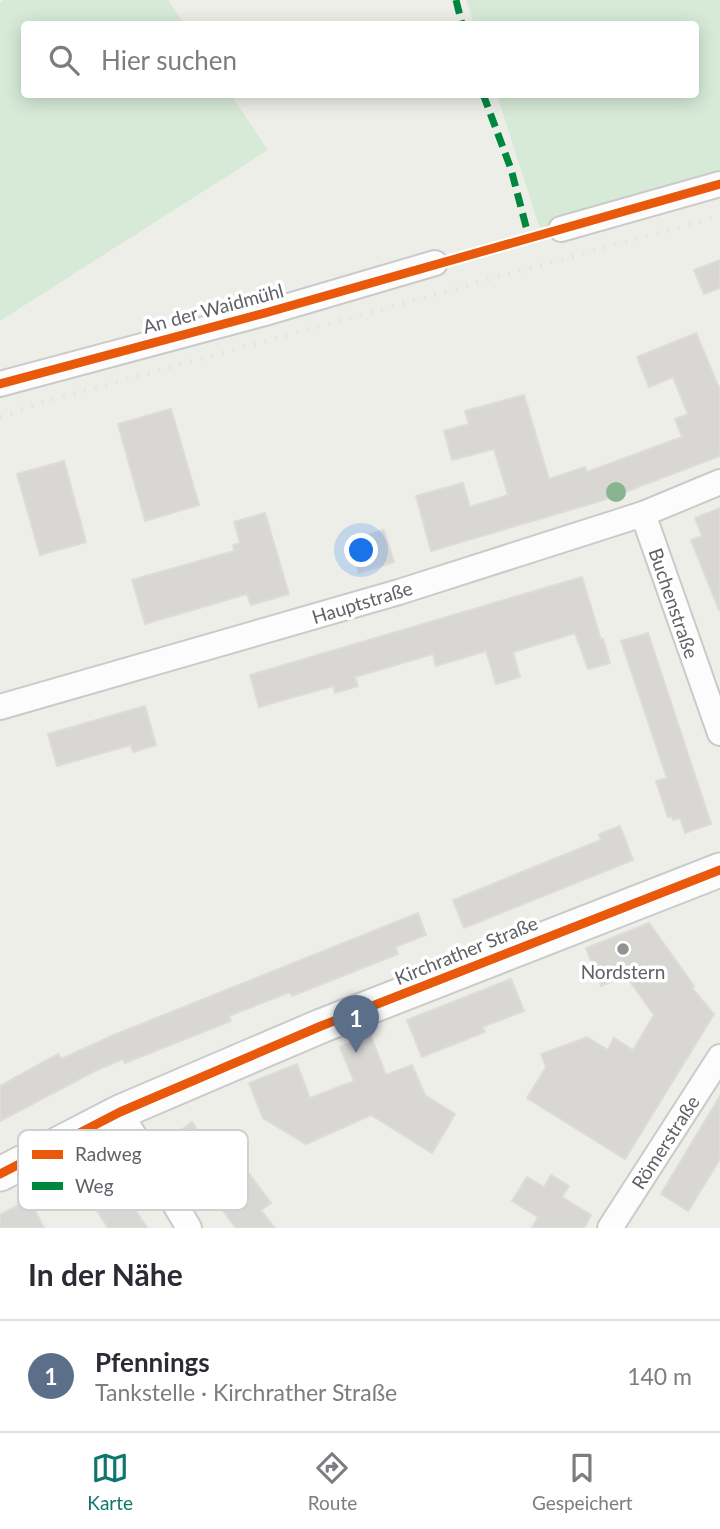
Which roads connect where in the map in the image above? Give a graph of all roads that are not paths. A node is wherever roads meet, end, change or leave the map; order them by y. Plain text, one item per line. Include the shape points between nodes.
1 (720, 184) edge
2 (561, 229) dead end
3 (435, 263) dead end
4 (0, 384) edge
5 (720, 482) edge
6 (643, 514) junction
7 (0, 707) edge
8 (720, 733) edge
9 (720, 870) edge
10 (720, 1056) edge
11 (120, 1112) junction
12 (85, 1130) edge
13 (131, 1130) edge
14 (18, 1165) edge
15 (0, 1174) edge
16 (178, 1210) edge
17 (189, 1228) edge
18 (610, 1228) edge

1 - 2 street
3 - 4 street, An der Waidmühl
5 - 6 street, Hauptstraße
6 - 7 street, Hauptstraße via 398,592
6 - 8 street, Buchenstraße
9 - 11 main road, Kirchrather Straße via 321,1026
10 - 18 street, Römerstraße
11 - 12 main road, Kirchrather Straße
11 - 13 street
14 - 15 main road, Kirchrather Straße
16 - 17 street

